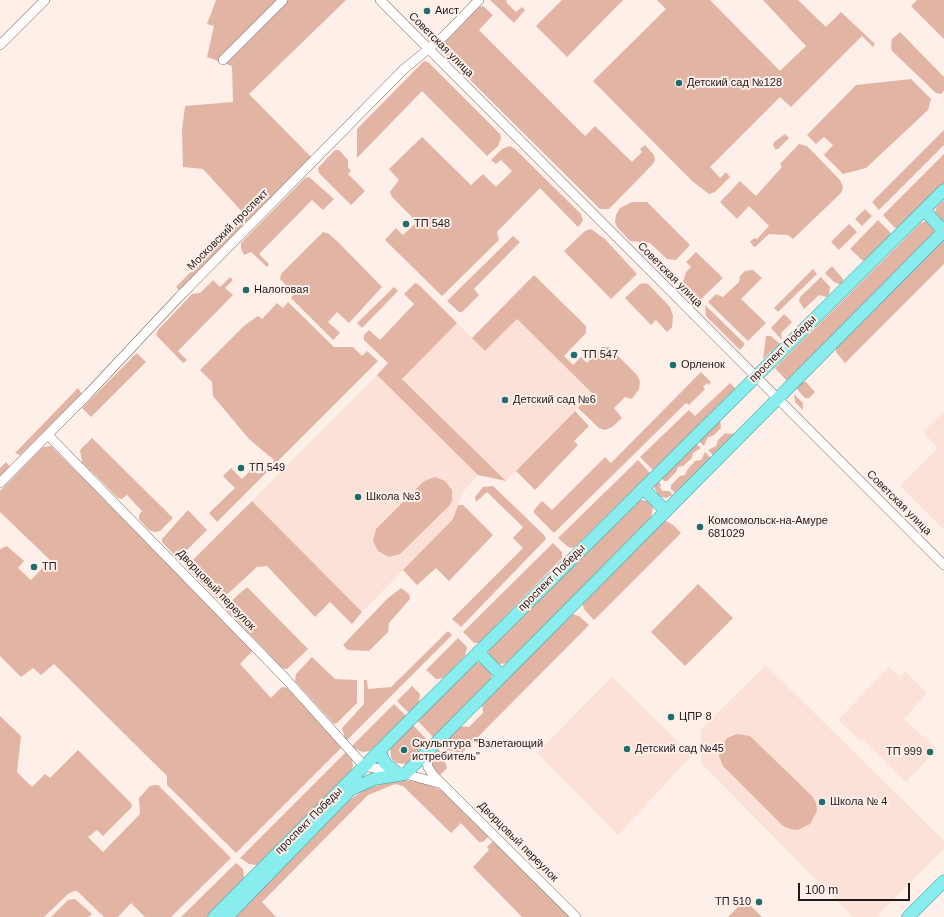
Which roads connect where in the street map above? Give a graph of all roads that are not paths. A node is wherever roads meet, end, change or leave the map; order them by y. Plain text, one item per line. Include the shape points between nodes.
1 (45, 0) edge
2 (283, 0) edge
3 (380, 0) edge
4 (479, 0) edge
5 (0, 45) edge
6 (427, 48) junction
7 (224, 60) dead end
8 (944, 190) edge
9 (924, 210) junction
10 (944, 231) edge
11 (755, 377) junction
12 (778, 400) junction
13 (48, 435) junction
14 (0, 483) edge
15 (643, 488) junction
16 (666, 511) junction
17 (944, 565) edge
18 (478, 652) junction
19 (502, 676) junction
20 (382, 748) junction
21 (430, 748) junction
22 (364, 766) junction
23 (400, 773) junction
24 (442, 784) junction
25 (354, 788) junction
26 (258, 880) junction
27 (944, 881) edge
28 (214, 917) edge
29 (227, 917) edge
30 (576, 917) edge
31 (908, 917) edge

1 - 5 street
2 - 7 street
3 - 6 street, Советская улица
4 - 6 street, Московский проспект via 443,37
6 - 11 street, Советская улица
6 - 13 street, Московский проспект via 404,68 179,297
8 - 9 main road, проспект Победы
9 - 10 main road
9 - 11 main road, проспект Победы
10 - 12 main road
11 - 12 street, Советская улица
11 - 15 main road, проспект Победы
12 - 16 main road
12 - 17 street, Советская улица
13 - 14 street, Московский проспект
13 - 22 street, Дворцовый переулок via 285,678
15 - 16 main road
15 - 18 main road, проспект Победы
16 - 19 main road
18 - 19 main road
18 - 20 main road, проспект Победы
19 - 21 main road
20 - 22 main road, проспект Победы
20 - 23 main road via 381,755 385,763
21 - 23 main road
21 - 24 street, Дворцовый переулок via 426,759 428,767
22 - 23 street
22 - 25 main road, проспект Победы via 362,777
22 - 26 main road, проспект Победы
23 - 24 street, Дворцовый переулок
23 - 25 main road, проспект Победы via 374,779
24 - 30 street, Дворцовый переулок
25 - 26 main road, проспект Победы
26 - 28 main road, проспект Победы
26 - 29 main road, проспект Победы
27 - 31 main road

